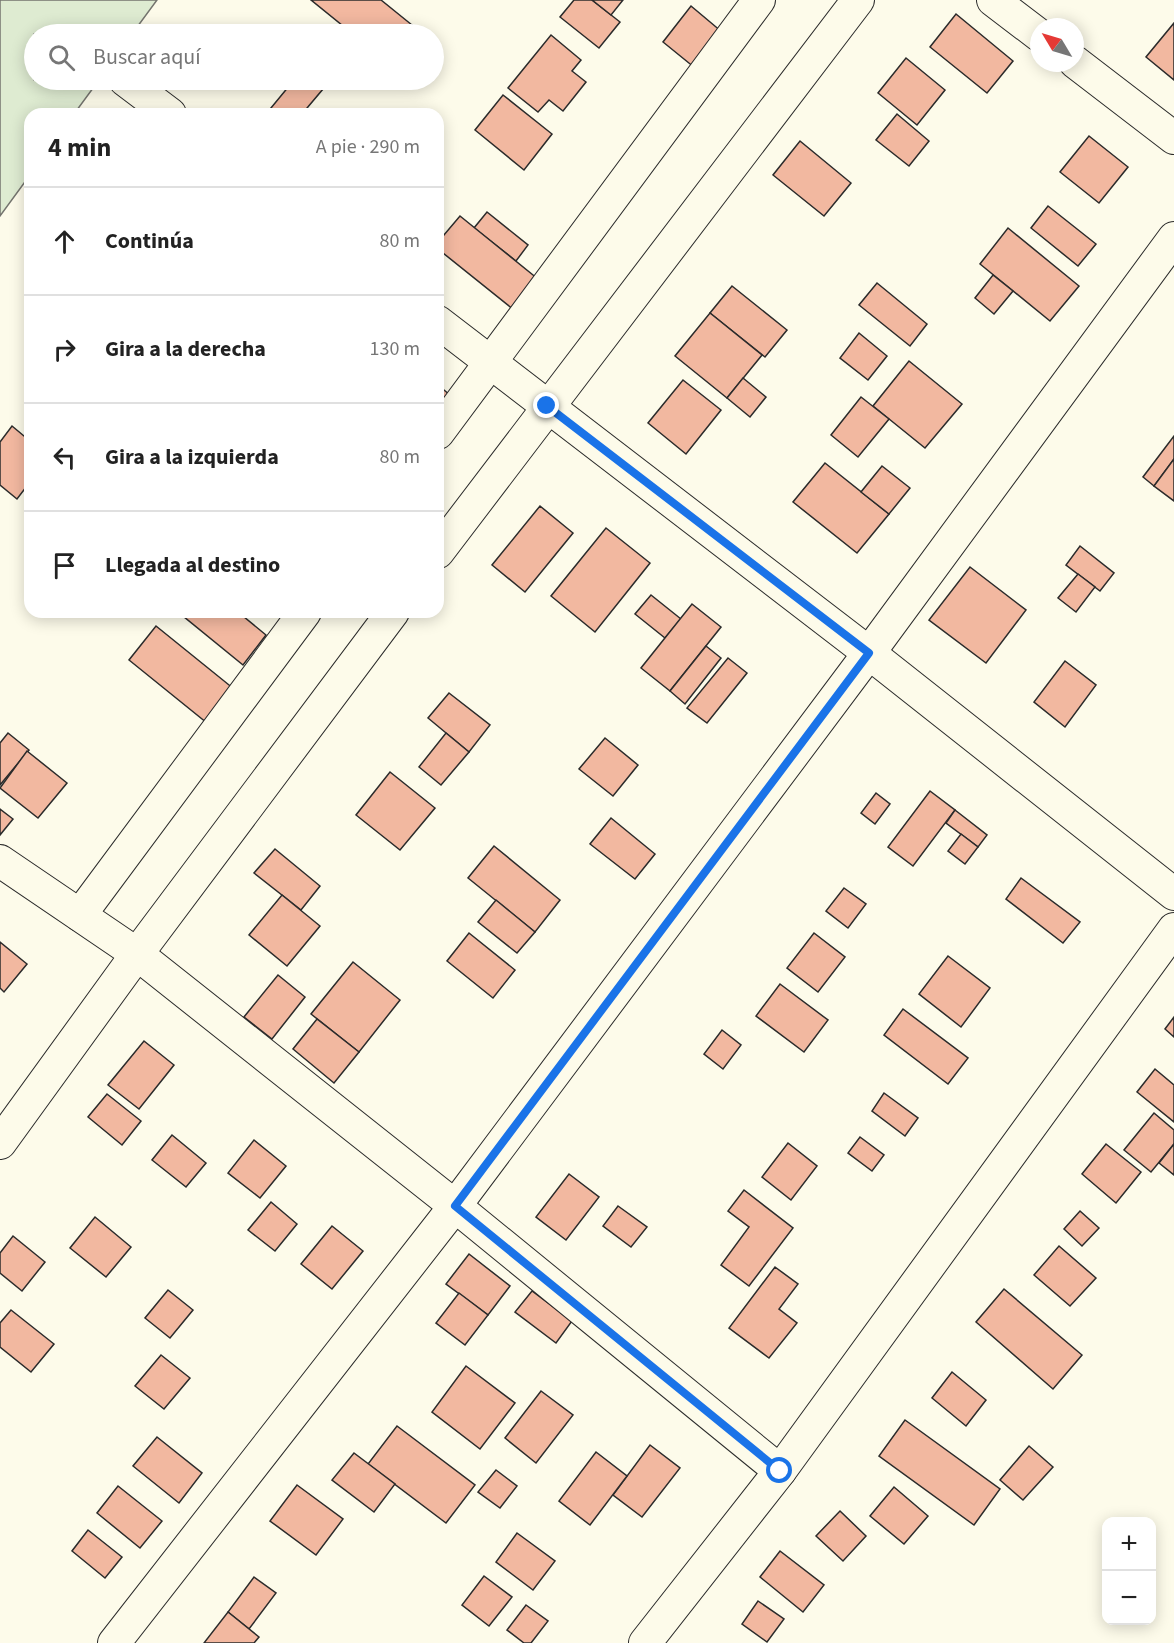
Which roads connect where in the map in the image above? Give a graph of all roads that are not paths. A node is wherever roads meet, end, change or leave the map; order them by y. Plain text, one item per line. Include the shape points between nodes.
1 (759, 0) edge
2 (858, 0) edge
3 (993, 0) edge
4 (1030, 28) edge
5 (1084, 69) edge
6 (138, 90) edge
7 (162, 108) edge
8 (1174, 138) edge
9 (1174, 238) edge
10 (444, 327) edge
11 (490, 362) junction
12 (547, 406) junction
13 (444, 425) edge
14 (444, 544) edge
15 (301, 618) edge
16 (389, 618) edge
17 (869, 653) junction
18 (0, 861) edge
19 (1174, 894) edge
20 (80, 915) junction
21 (1174, 928) edge
22 (137, 954) junction
23 (0, 1143) edge
24 (455, 1206) junction
25 (780, 1471) junction
26 (114, 1643) edge
27 (645, 1643) edge

1 - 11 street
2 - 12 street
3 - 4 street
5 - 8 street
6 - 7 street
9 - 17 street
10 - 11 street
11 - 12 street
11 - 13 street
12 - 14 street
12 - 17 street
15 - 20 street
16 - 22 street
17 - 19 street
17 - 24 street
18 - 20 street
20 - 22 street
21 - 25 street
22 - 23 street
22 - 24 street
24 - 25 street
24 - 26 street
25 - 27 street

